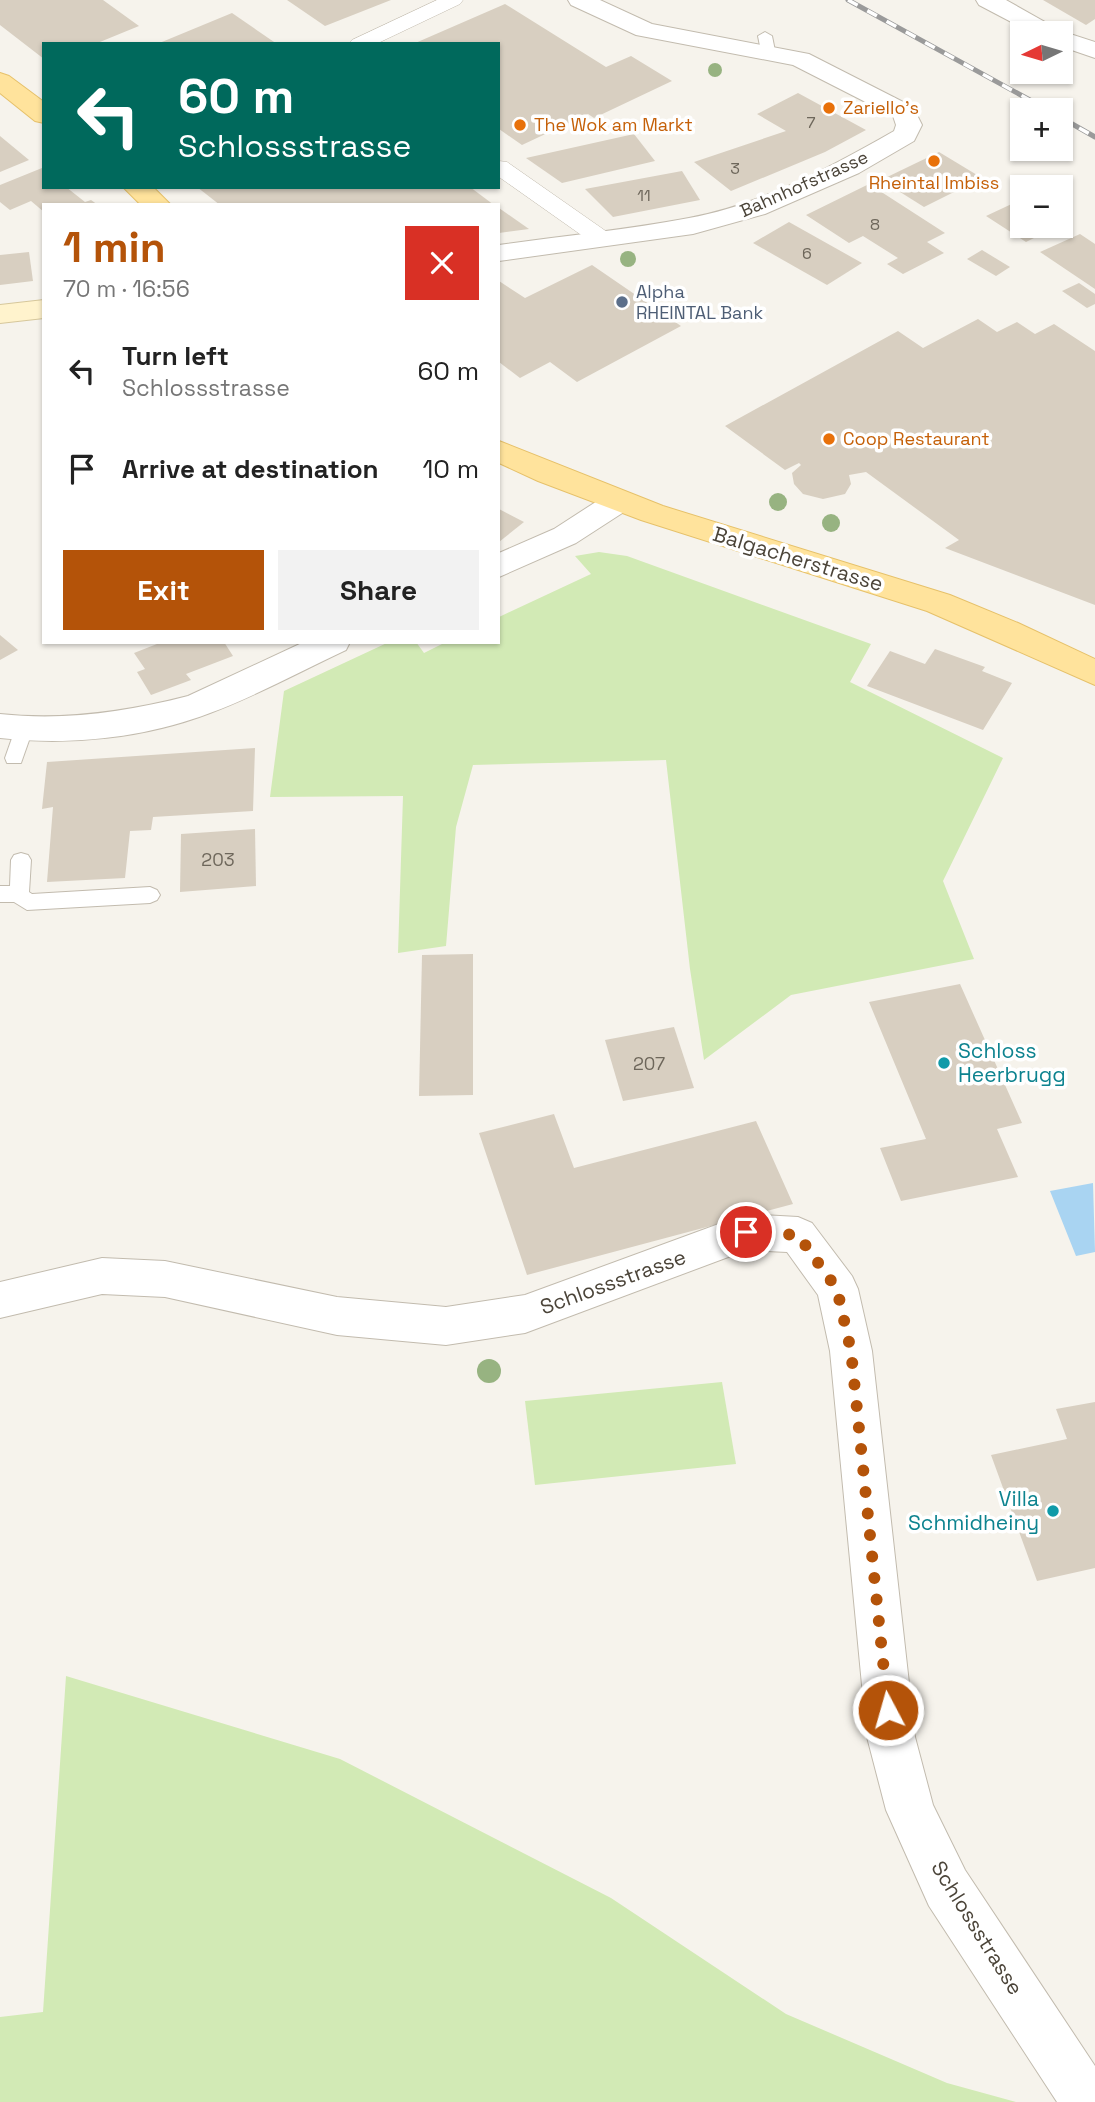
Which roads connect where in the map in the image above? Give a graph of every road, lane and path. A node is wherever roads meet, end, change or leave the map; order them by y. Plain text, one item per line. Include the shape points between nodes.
1 (453, 0) edge
2 (580, 0) edge
3 (988, 0) edge
4 (1027, 21) edge
5 (363, 42) edge
6 (1073, 42) edge
7 (1095, 50) edge
8 (0, 81) edge
9 (42, 114) edge
10 (500, 168) edge
11 (138, 189) edge
12 (156, 203) edge
13 (602, 239) junction
14 (500, 253) edge
15 (42, 309) edge
16 (0, 314) edge
17 (500, 451) edge
18 (617, 503) junction
19 (500, 566) edge
20 (330, 644) edge
21 (1095, 674) edge
22 (13, 738) edge
23 (20, 860) dead end
24 (9, 894) edge
25 (150, 895) dead end
26 (0, 1300) edge
27 (1088, 2102) edge

1 - 5 street
2 - 13 street, Bahnhofstrasse via 645,30 674,37 767,44 904,112 909,125 905,135 850,167 755,208 693,226
3 - 4 street
6 - 7 street
8 - 9 main road
10 - 13 street
11 - 12 main road
13 - 14 street, Bahnhofstrasse
15 - 16 main road
17 - 18 main road, Balgacherstrasse
18 - 19 street via 565,536
18 - 21 main road, Balgacherstrasse via 915,595 998,626
20 - 22 street via 198,705 98,728
23 - 24 lane
24 - 25 lane via 26,902
26 - 27 street, Schlossstrasse via 102,1276 165,1279 337,1316 446,1326 525,1314 746,1232 798,1235 837,1289 851,1351 891,1737 910,1811 947,1888

